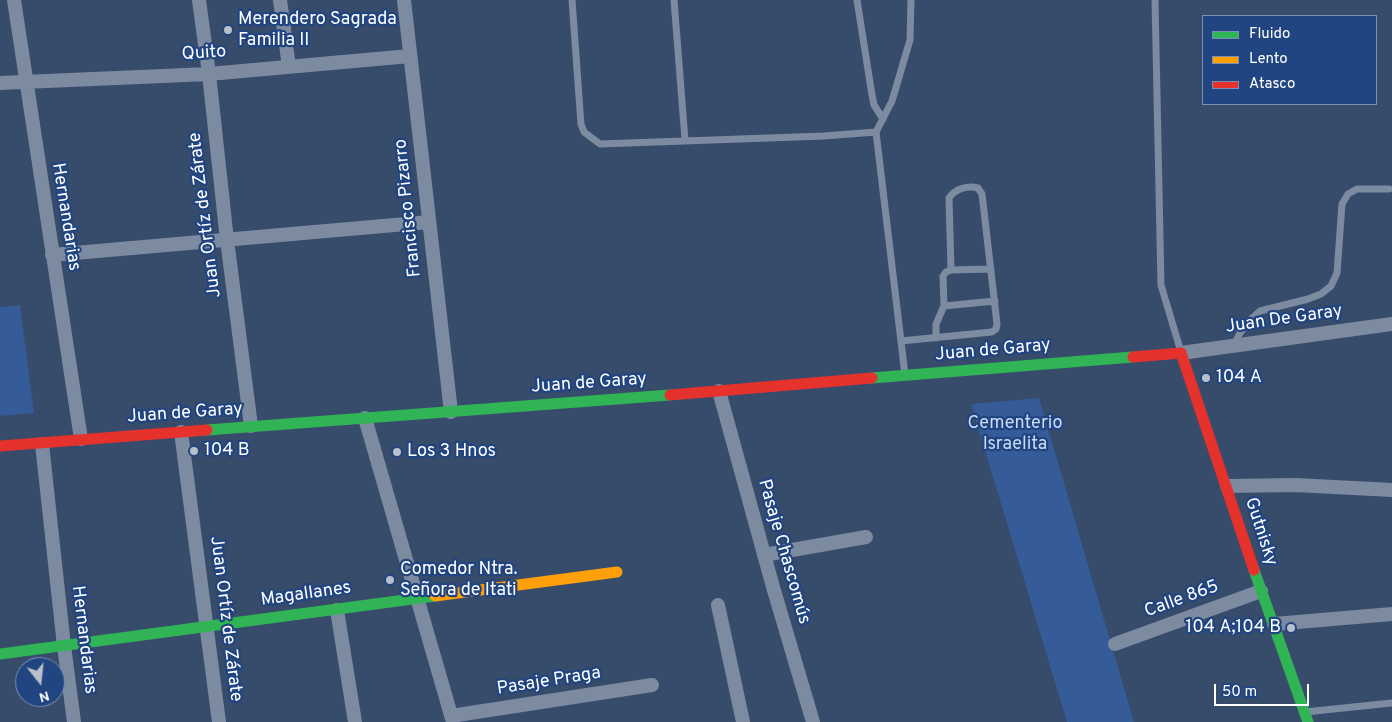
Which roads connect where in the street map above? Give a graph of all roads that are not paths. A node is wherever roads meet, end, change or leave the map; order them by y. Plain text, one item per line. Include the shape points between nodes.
1 (14, 0) edge
2 (199, 0) edge
3 (280, 0) edge
4 (404, 0) edge
5 (572, 0) edge
6 (674, 0) edge
7 (857, 0) edge
8 (911, 0) edge
9 (1155, 0) edge
10 (410, 56) junction
11 (289, 67) junction
12 (209, 74) junction
13 (26, 81) junction
14 (0, 83) edge
15 (883, 119) junction
16 (876, 132) junction
17 (684, 140) junction
18 (1389, 189) dead end
19 (429, 222) junction
20 (227, 240) junction
21 (52, 255) junction
22 (991, 268) junction
23 (951, 270) junction
24 (994, 301) junction
25 (944, 306) junction
26 (1392, 324) edge
27 (936, 338) junction
28 (901, 341) junction
29 (1234, 345) junction
30 (1181, 352) junction
31 (905, 376) junction
32 (719, 391) junction
33 (451, 412) junction
34 (365, 418) junction
35 (251, 426) junction
36 (181, 432) junction
37 (81, 440) junction
38 (42, 444) junction
39 (0, 446) edge
40 (1226, 486) junction
41 (1392, 490) edge
42 (866, 537) dead end
43 (764, 555) junction
44 (618, 572) dead end
45 (1261, 591) junction
46 (417, 598) junction
47 (718, 606) dead end
48 (337, 610) junction
49 (1392, 614) edge
50 (1274, 624) junction
51 (208, 626) junction
52 (1115, 644) dead end
53 (64, 646) junction
54 (0, 654) edge
55 (652, 685) dead end
56 (1392, 703) edge
57 (1307, 717) edge
58 (452, 719) edge
59 (74, 722) edge
60 (219, 722) edge
61 (356, 722) edge
62 (742, 722) edge
63 (813, 722) edge

1 - 13 street, Hernandarias
2 - 12 street, Juan Ortíz de Zárate
3 - 11 street
4 - 10 street, Francisco Pizarro
5 - 17 lane via 584,132 600,144
6 - 17 lane
7 - 15 lane via 874,105
8 - 15 lane via 910,40 892,101
9 - 30 lane via 1161,285
10 - 11 street, Quito
10 - 19 street, Francisco Pizarro
11 - 12 street, Quito
12 - 13 street, Quito
12 - 20 street, Juan Ortíz de Zárate
13 - 14 street, Quito
13 - 21 street, Hernandarias
15 - 16 lane
16 - 17 lane
16 - 28 lane
18 - 29 lane via 1357,189 1348,194 1342,204 1337,273 1331,286 1308,299 1260,311 1240,332
19 - 20 street
19 - 33 street, Francisco Pizarro
20 - 21 street
20 - 35 street, Juan Ortíz de Zárate
21 - 37 street, Hernandarias
22 - 23 lane
22 - 23 lane via 982,194 971,186 957,190 949,198
22 - 24 lane
23 - 25 lane via 943,276
24 - 25 lane
24 - 27 lane via 997,324 992,332
25 - 27 lane via 936,324
26 - 29 street, Juan De Garay
27 - 28 lane
28 - 31 lane
29 - 30 street, Juan De Garay
30 - 31 street, Juan de Garay
30 - 40 street, Gutnisky
31 - 32 street, Juan de Garay
32 - 33 street, Juan de Garay
32 - 43 street, Pasaje Chascomús
33 - 34 street, Juan de Garay
34 - 35 street, Juan de Garay
34 - 46 street
35 - 36 street, Juan de Garay
36 - 37 street, Juan de Garay
36 - 51 street, Juan Ortíz de Zárate
37 - 38 street, Juan de Garay
38 - 39 street, Juan de Garay
38 - 53 street, Hernandarias
40 - 41 street via 1295,485
40 - 45 street, Gutnisky
42 - 43 street
43 - 63 street, Pasaje Chascomús
44 - 46 street, Magallanes
45 - 50 street, Gutnisky
45 - 52 street, Calle 865
46 - 48 street, Magallanes
46 - 58 street
47 - 62 street
48 - 51 street, Magallanes
48 - 61 street
49 - 50 street
50 - 57 street, Gutnisky
51 - 53 street, Magallanes
51 - 60 street, Juan Ortíz de Zárate
53 - 54 street, Magallanes
53 - 59 street, Hernandarias
55 - 58 street, Pasaje Praga
56 - 57 lane

